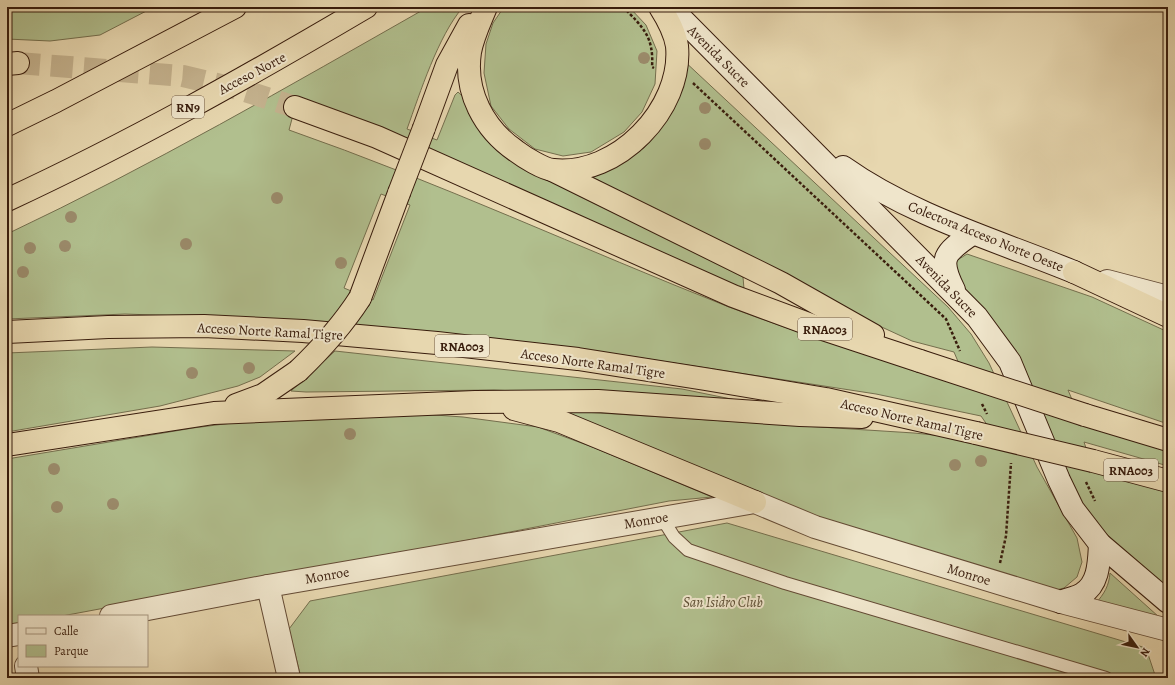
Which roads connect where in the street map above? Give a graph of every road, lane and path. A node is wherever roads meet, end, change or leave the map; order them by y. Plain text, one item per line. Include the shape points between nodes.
1 (235, 7) edge
2 (366, 7) edge
3 (482, 7) edge
4 (486, 7) edge
5 (623, 7) edge
6 (660, 7) edge
7 (670, 7) edge
8 (676, 71) junction
9 (295, 107) tunnel mouth
10 (7, 124) edge
11 (797, 133) junction
12 (552, 170) junction
13 (7, 200) edge
14 (972, 234) junction
15 (1074, 272) junction
16 (957, 295) junction
17 (1168, 297) edge
18 (1168, 316) edge
19 (7, 332) edge
20 (961, 354) dead end
21 (919, 360) junction
22 (475, 402) junction
23 (981, 402) dead end
24 (214, 413) junction
25 (988, 415) dead end
26 (911, 419) junction
27 (1168, 440) edge
28 (7, 445) edge
29 (1011, 461) dead end
30 (1168, 481) edge
31 (755, 502) junction
32 (662, 518) junction
33 (1100, 544) junction
34 (995, 582) junction
35 (268, 586) junction
36 (1061, 602) junction
37 (1168, 602) edge
38 (116, 615) edge
39 (1168, 630) edge
40 (18, 634) edge
41 (7, 636) edge
42 (26, 667) edge
43 (28, 678) edge
44 (289, 678) edge
45 (1106, 678) edge

1 - 10 highway via 70,94
2 - 13 highway, Acceso Norte / RN9 via 289,53 75,168
3 - 24 highway, bridge via 467,27 447,65 360,298 346,320 298,371 264,395
4 - 12 highway via 476,29 470,52 469,76 475,102 487,124 502,142
5 - 8 path via 643,27 653,51 652,67
6 - 8 highway via 677,45
7 - 11 street, Avenida Sucre
8 - 12 highway via 670,93 660,113 642,136 612,157 594,164
8 - 20 path via 684,75 946,320
9 - 21 highway, RNA003 via 377,136 732,296
11 - 14 street, Colectora Acceso Norte Oeste via 862,181
11 - 16 street, Avenida Sucre
12 - 21 highway via 781,283
14 - 15 street, Colectora Acceso Norte Oeste
14 - 16 street via 946,256 945,271
15 - 17 street, Colectora Acceso Norte Oeste
15 - 18 highway
16 - 33 street, Avenida Sucre via 977,317 1010,362 1068,497
19 - 26 highway, Acceso Norte Ramal Tigre / RNA003 via 108,326 204,326 303,331 437,343 578,359 705,379 826,399
21 - 27 highway, RNA003, bridge
22 - 24 highway
22 - 26 highway via 598,401 800,415
22 - 31 highway via 559,421
23 - 25 path
24 - 28 highway
26 - 30 highway, Acceso Norte Ramal Tigre / RNA003, bridge
29 - 34 path via 1006,536
31 - 32 street, Monroe
31 - 34 street, Monroe via 815,527
32 - 35 street, Monroe
32 - 45 lane via 674,537 688,550 785,582
33 - 36 street via 1099,566 1094,582 1082,594
33 - 37 street, Avenida Sucre
34 - 36 street, Monroe
35 - 38 street, Monroe
35 - 44 street
36 - 39 street, Monroe
40 - 41 street
42 - 43 street

